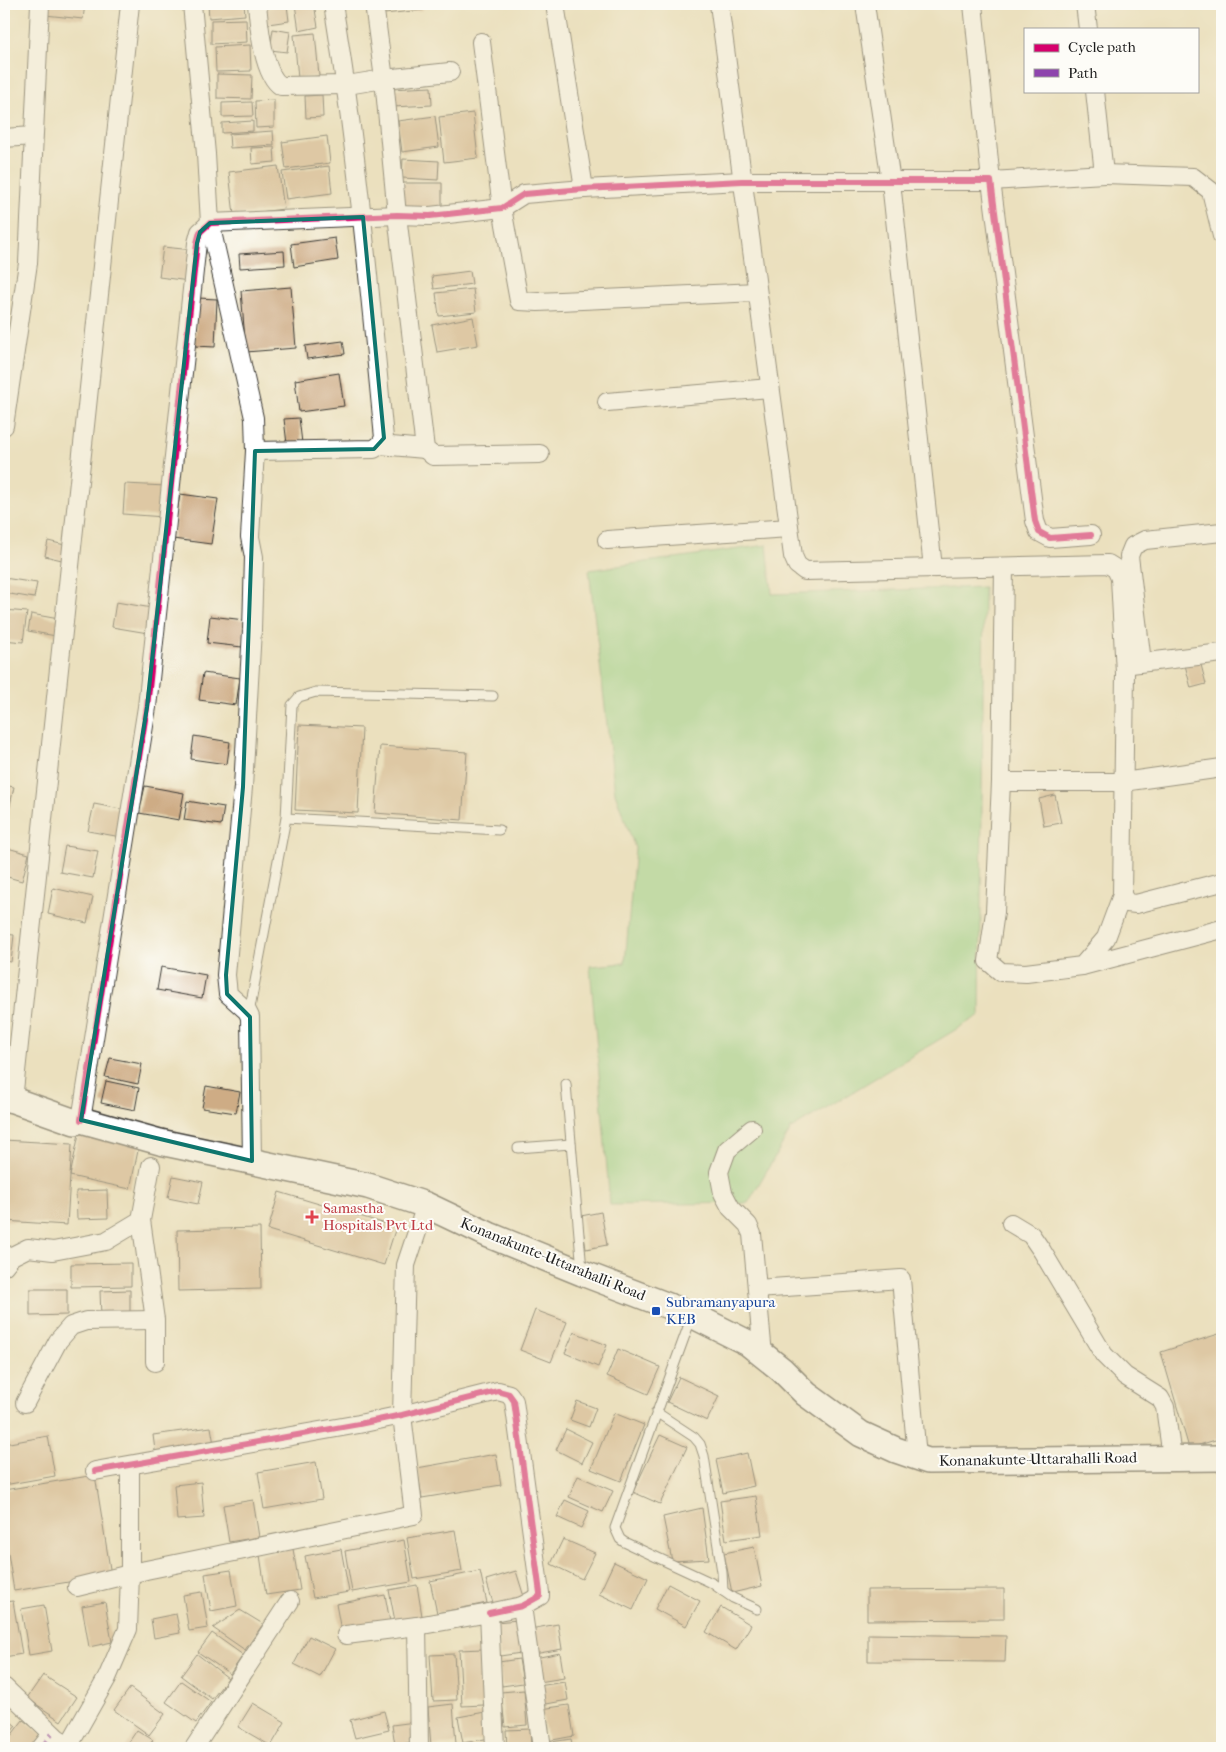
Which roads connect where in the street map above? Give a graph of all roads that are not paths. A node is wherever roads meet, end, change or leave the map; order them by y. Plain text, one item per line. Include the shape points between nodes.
1 (40, 4) edge
2 (130, 4) edge
3 (192, 4) edge
4 (257, 4) edge
5 (333, 4) edge
6 (374, 4) edge
7 (555, 4) edge
8 (719, 4) edge
9 (865, 4) edge
10 (973, 4) edge
11 (1085, 4) edge
12 (1088, 28) edge
13 (481, 42) dead end
14 (450, 72) dead end
15 (384, 78) junction
16 (347, 85) junction
17 (1095, 92) edge
18 (33, 136) junction
19 (4, 138) edge
20 (1104, 174) junction
21 (742, 181) junction
22 (991, 181) junction
23 (891, 182) junction
24 (584, 189) junction
25 (502, 208) junction
26 (397, 215) junction
27 (363, 217) junction
28 (210, 223) junction
29 (1222, 236) edge
30 (757, 292) junction
31 (770, 388) junction
32 (607, 402) dead end
33 (4, 426) edge
34 (380, 445) junction
35 (425, 449) junction
36 (256, 451) junction
37 (540, 454) dead end
38 (789, 528) junction
39 (1222, 532) edge
40 (1091, 536) dead end
41 (608, 540) dead end
42 (1004, 566) junction
43 (933, 568) junction
44 (1222, 653) edge
45 (1133, 663) junction
46 (493, 696) dead end
47 (1222, 768) edge
48 (1000, 782) junction
49 (1123, 782) junction
50 (286, 818) junction
51 (499, 830) dead end
52 (1222, 882) edge
53 (1122, 894) junction
54 (1222, 929) edge
55 (1082, 966) junction
56 (249, 1014) junction
57 (566, 1084) dead end
58 (8, 1099) edge
59 (81, 1120) junction
60 (752, 1129) dead end
61 (571, 1144) junction
62 (518, 1148) dead end
63 (252, 1161) junction
64 (151, 1166) dead end
65 (426, 1205) junction
66 (141, 1220) junction
67 (1011, 1223) dead end
68 (4, 1266) edge
69 (582, 1273) junction
70 (757, 1288) junction
71 (692, 1315) junction
72 (155, 1320) junction
73 (763, 1355) junction
74 (155, 1362) dead end
75 (25, 1403) dead end
76 (656, 1412) junction
77 (402, 1415) junction
78 (917, 1457) junction
79 (1172, 1457) junction
80 (1222, 1458) edge
81 (130, 1466) junction
82 (94, 1471) dead end
83 (130, 1574) junction
84 (77, 1587) dead end
85 (724, 1591) junction
86 (290, 1601) dead end
87 (522, 1606) junction
88 (756, 1608) dead end
89 (489, 1613) junction
90 (417, 1626) junction
91 (346, 1635) dead end
92 (4, 1688) edge
93 (52, 1734) junction
94 (71, 1747) edge
95 (41, 1748) edge
96 (194, 1748) edge
97 (419, 1748) edge
98 (495, 1748) edge
99 (542, 1748) edge

1 - 18 street
2 - 58 street
3 - 28 street
4 - 16 street via 264,60 276,83 281,86
5 - 16 street
6 - 15 street
7 - 24 street
8 - 21 street
9 - 23 street
10 - 22 street
11 - 12 street
13 - 25 street
14 - 15 street
15 - 16 street
15 - 26 street
16 - 27 street
17 - 20 street
18 - 19 street
18 - 33 street via 28,263
20 - 22 street
20 - 29 street via 1193,177 1211,191
21 - 23 street
21 - 24 street
21 - 30 street
22 - 23 street
22 - 40 street via 1035,521 1039,532 1050,538
23 - 43 street
24 - 25 street via 524,194
25 - 26 street via 430,216
25 - 30 street via 520,301
26 - 27 street
26 - 35 street
27 - 28 street
27 - 34 street via 384,438
28 - 36 street via 254,418
28 - 59 street via 200,232 197,243 147,707
30 - 31 street
31 - 32 street
31 - 38 street
34 - 35 street
34 - 36 street via 374,449
35 - 37 street via 434,456
36 - 56 street via 250,537 254,557 252,630 243,787 226,976 228,994
38 - 41 street
38 - 43 street via 793,556 805,571
39 - 45 street via 1145,540 1133,546 1130,556
42 - 43 street
42 - 45 street via 1108,564 1116,569
42 - 48 street
44 - 45 street
45 - 49 street
46 - 50 lane via 316,692 299,697 292,705
47 - 49 street
48 - 49 street
48 - 55 street via 996,912 988,961 1001,972 1026,973
49 - 53 street
50 - 51 lane
50 - 56 lane
52 - 53 street via 1136,904 1127,903
53 - 55 street via 1106,938
54 - 55 street
56 - 63 street
57 - 61 lane
58 - 59 main road, Konanakunte-Uttarahalli Road via 75,1122
59 - 63 main road, Konanakunte-Uttarahalli Road via 160,1142
60 - 70 street via 726,1150 719,1172 722,1193 752,1234
61 - 62 lane
61 - 69 lane
63 - 65 main road, Konanakunte-Uttarahalli Road via 368,1186
64 - 66 street
65 - 69 main road, Konanakunte-Uttarahalli Road
65 - 77 street via 406,1265
66 - 68 street via 106,1241 53,1251 28,1248 12,1256
66 - 72 street
67 - 79 street via 1031,1236 1042,1251 1104,1355 1125,1376 1160,1398 1165,1407
69 - 71 main road, Konanakunte-Uttarahalli Road
70 - 73 street
70 - 78 street via 901,1280
71 - 73 main road, Konanakunte-Uttarahalli Road via 748,1343
71 - 76 lane
72 - 74 street
72 - 75 street via 86,1321 71,1326 58,1341
73 - 78 main road, Konanakunte-Uttarahalli Road via 806,1394 861,1434
76 - 85 lane via 694,1436 704,1456
76 - 85 lane via 615,1528 617,1534 624,1542
77 - 81 street
77 - 83 street via 414,1515
77 - 87 street via 498,1391 508,1394 514,1401 540,1593
78 - 79 main road, Konanakunte-Uttarahalli Road via 928,1461
79 - 80 main road, Konanakunte-Uttarahalli Road
81 - 82 street
81 - 83 street
83 - 84 street
83 - 94 street via 128,1629
85 - 88 lane
86 - 96 street
87 - 89 street
87 - 99 street
89 - 90 street
89 - 98 street
90 - 91 street
90 - 97 street
92 - 93 street
93 - 94 street
93 - 95 street

